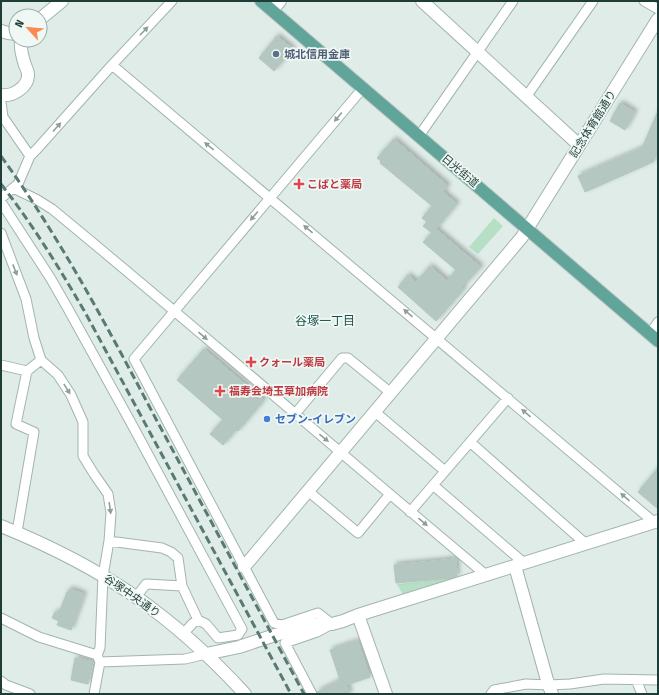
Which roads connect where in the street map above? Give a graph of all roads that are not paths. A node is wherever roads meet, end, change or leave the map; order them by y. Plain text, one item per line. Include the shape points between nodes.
1 (62, 1) edge
2 (172, 1) edge
3 (262, 1) edge
4 (422, 1) edge
5 (513, 1) edge
6 (593, 1) edge
7 (644, 1) edge
8 (276, 5) edge
9 (658, 9) edge
10 (48, 12) edge
11 (658, 19) edge
12 (20, 48) edge
13 (478, 51) junction
14 (112, 64) junction
15 (363, 88) junction
16 (1, 95) edge
17 (526, 97) junction
18 (1, 102) edge
19 (419, 136) junction
20 (579, 145) junction
21 (30, 156) junction
22 (13, 188) junction
23 (270, 197) junction
24 (1, 198) edge
25 (1, 202) edge
26 (528, 229) junction
27 (1, 234) edge
28 (174, 311) junction
29 (658, 322) edge
30 (654, 337) edge
31 (438, 338) junction
32 (41, 360) junction
33 (1, 365) edge
34 (27, 371) junction
35 (391, 393) junction
36 (508, 398) junction
37 (375, 412) junction
38 (295, 414) junction
39 (470, 442) junction
40 (342, 452) junction
41 (445, 471) junction
42 (433, 485) junction
43 (308, 491) junction
44 (390, 494) junction
45 (410, 512) junction
46 (656, 522) edge
47 (1, 526) edge
48 (17, 532) junction
49 (109, 541) junction
50 (586, 544) junction
51 (519, 564) junction
52 (244, 567) junction
53 (486, 575) junction
54 (103, 576) junction
55 (182, 586) junction
56 (136, 597) junction
57 (358, 615) junction
58 (1, 618) edge
59 (198, 620) junction
60 (332, 624) junction
61 (183, 634) junction
62 (206, 654) junction
63 (98, 659) junction
64 (636, 680) junction
65 (658, 680) edge
66 (1, 681) edge
67 (550, 690) edge
68 (30, 694) edge
69 (94, 694) edge
70 (245, 694) edge
71 (312, 694) edge
72 (386, 694) edge
73 (491, 694) edge
74 (642, 694) edge

1 - 10 street
14 -> 2 street
3 - 8 main road, 日光街道
4 - 13 street
5 - 13 street
6 - 17 street
7 - 9 street
8 - 15 main road, 日光街道
11 - 20 street, 記念体育館通り
12 - 16 street via 28,75 26,82 16,93
13 - 17 street
13 - 19 street
21 -> 14 street
23 -> 14 street
15 - 19 main road, 日光街道
15 -> 23 street
17 - 20 street
18 - 21 street via 3,117
19 - 26 main road, 日光街道
20 - 26 street, 記念体育館通り
21 - 22 street via 18,184
22 - 24 street
22 - 28 street via 52,209
23 -> 28 street
31 -> 23 street
25 - 59 street via 68,307 242,629 238,636 218,638 206,624
26 - 30 main road, 日光街道
26 - 31 street, 記念体育館通り
27 -> 32 street via 26,299
28 -> 38 street
28 - 52 street via 134,358
29 - 30 street
31 - 35 street, 記念体育館通り
31 - 36 street
32 - 34 street
32 -> 49 street via 58,375 71,395 83,422 83,456 108,494 111,513
33 - 34 street
34 - 48 street via 16,424 34,432
35 - 37 street, 記念体育館通り
35 - 38 street via 348,358 342,358
36 - 39 street
46 -> 36 street
37 - 40 street, 記念体育館通り
37 - 41 street
38 -> 40 street
39 - 41 street
39 - 50 street
40 - 43 street, 記念体育館通り
40 - 44 street
41 - 42 street
42 - 45 street
42 - 51 street
43 - 44 street via 358,533
43 - 52 street, 記念体育館通り
44 - 45 street
45 -> 53 street
46 - 50 street
47 - 48 street, 谷塚中央通り
48 - 54 street, 谷塚中央通り
49 - 54 street
49 - 55 street via 162,548 171,552 178,558
50 - 51 street
51 - 53 street
51 - 67 street
52 - 60 street via 274,623 282,625 318,613
53 - 57 street
54 - 56 street, 谷塚中央通り
54 - 63 street
55 - 56 street via 146,584
55 - 59 street
56 - 61 street, 谷塚中央通り
57 - 60 street
57 - 72 street
58 - 63 street via 39,637
59 - 61 street
60 - 62 street via 308,626
60 - 71 street via 285,643
61 - 62 street, 谷塚中央通り
62 - 63 street via 185,659
62 - 70 street, 谷塚中央通り
63 - 69 street
64 - 65 street
64 - 67 street via 604,679
64 - 74 street
66 - 68 street
67 - 73 street via 526,684 494,690

